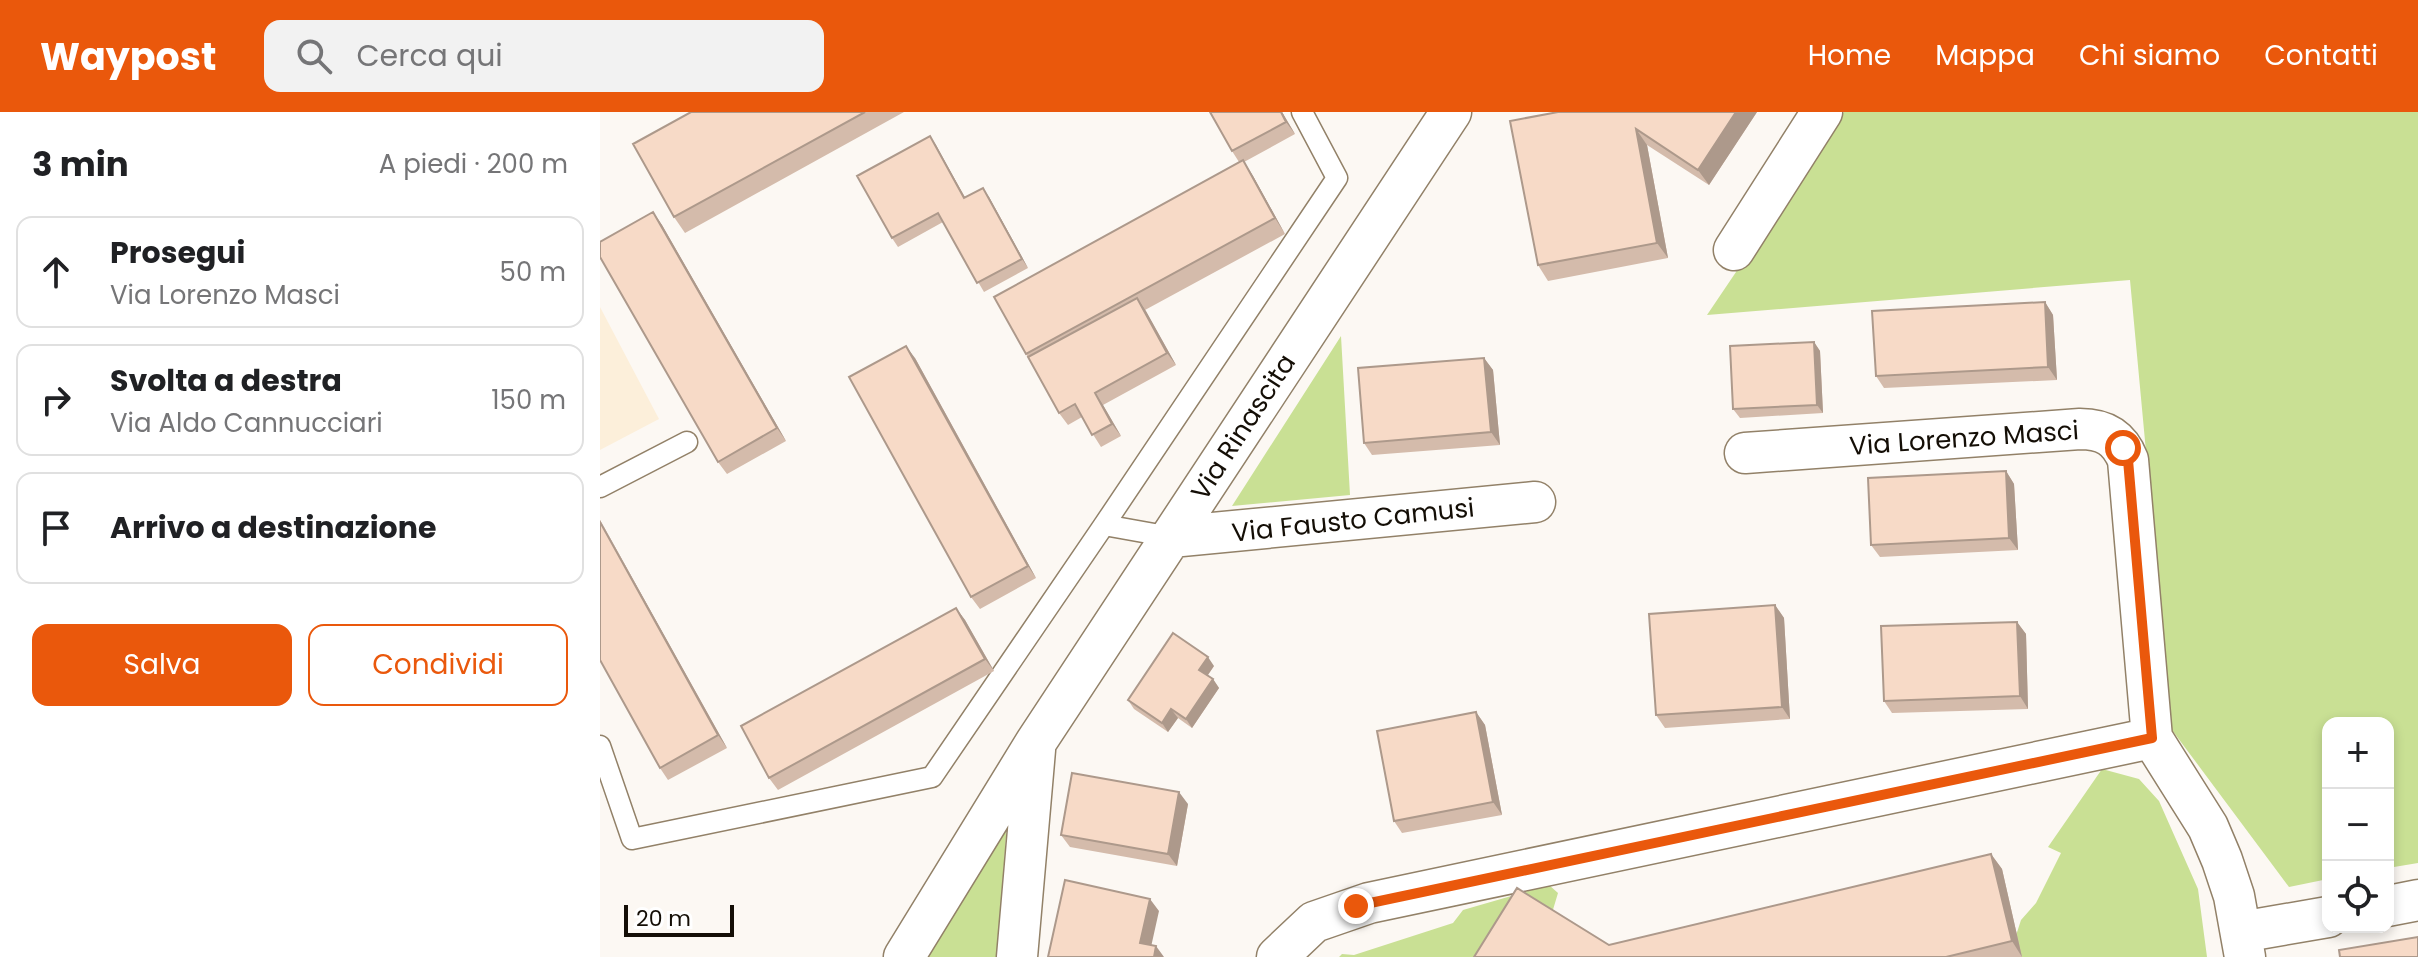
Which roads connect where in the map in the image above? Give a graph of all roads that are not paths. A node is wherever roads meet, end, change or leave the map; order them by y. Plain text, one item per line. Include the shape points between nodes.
1 (1302, 112) edge
2 (1451, 112) edge
3 (1822, 112) edge
4 (1734, 250) dead end
5 (687, 442) dead end
6 (1745, 453) dead end
7 (600, 487) edge
8 (1535, 502) dead end
9 (1104, 525) junction
10 (1171, 537) junction
11 (2152, 738) junction
12 (1036, 742) junction
13 (600, 746) edge
14 (2418, 900) edge
15 (2394, 905) edge
16 (2322, 919) edge
17 (2243, 945) edge
18 (904, 957) edge
19 (1017, 957) edge
20 (1277, 957) edge

1 - 9 lane via 1337,178
2 - 10 street, Via Rinascita
3 - 4 street
5 - 7 lane
6 - 11 street, Via Lorenzo Masci via 2080,429 2115,438 2128,460
8 - 10 street, Via Fausto Camusi
9 - 10 lane
9 - 13 lane via 932,777 632,839
10 - 12 street, Via Rinascita
11 - 17 street, Via Lorenzo Masci via 2215,844 2229,877
11 - 20 street via 1345,909 1314,922
12 - 18 street, Via Rinascita
12 - 19 street, Via Rinascita
14 - 15 street
16 - 17 street

